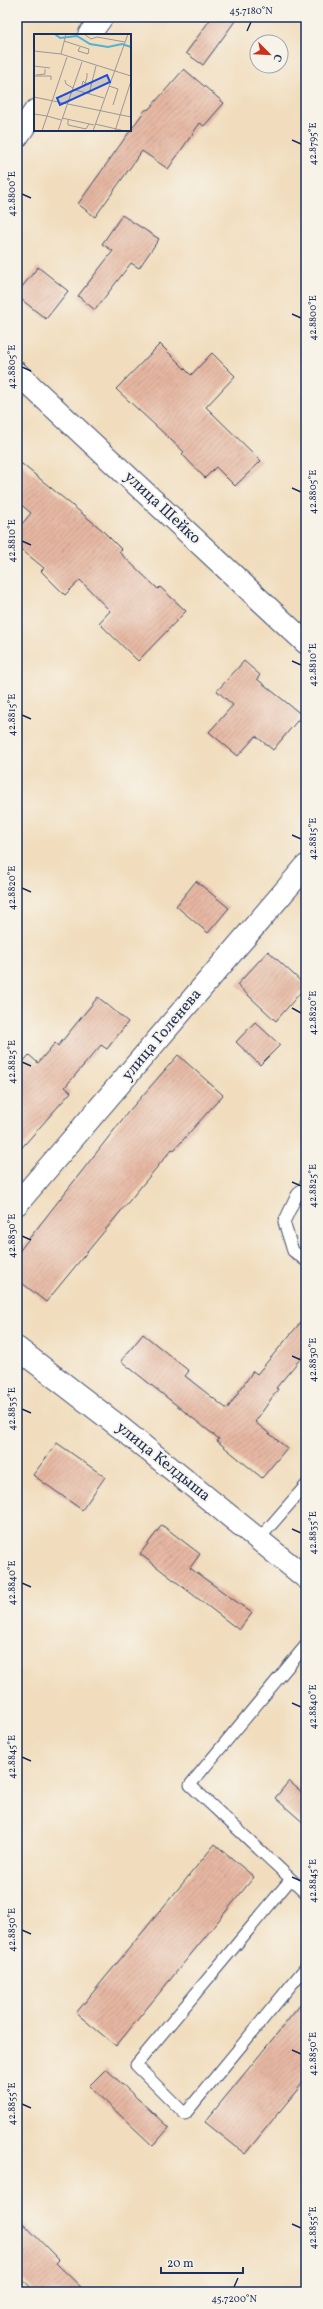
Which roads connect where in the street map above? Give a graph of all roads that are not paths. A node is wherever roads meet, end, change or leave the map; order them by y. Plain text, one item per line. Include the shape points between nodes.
1 (102, 17) edge
2 (90, 34) edge
3 (34, 113) edge
4 (17, 137) edge
5 (17, 373) edge
6 (306, 643) edge
7 (306, 866) edge
8 (306, 1184) edge
9 (17, 1204) edge
10 (306, 1261) edge
11 (17, 1348) edge
12 (306, 1485) edge
13 (259, 1540) junction
14 (306, 1578) edge
15 (306, 1645) edge
16 (291, 1879) junction
17 (306, 1892) edge
18 (306, 1967) edge

1 - 2 street
3 - 4 street
5 - 6 street, улица Шейко
7 - 9 street, улица Голенева
8 - 10 lane via 297,1195 284,1222 293,1251
11 - 13 street, улица Келдыша via 122,1428
12 - 13 lane
13 - 14 street, улица Келдыша
15 - 16 lane via 190,1785
16 - 17 lane
16 - 18 lane via 136,2066 185,2114

